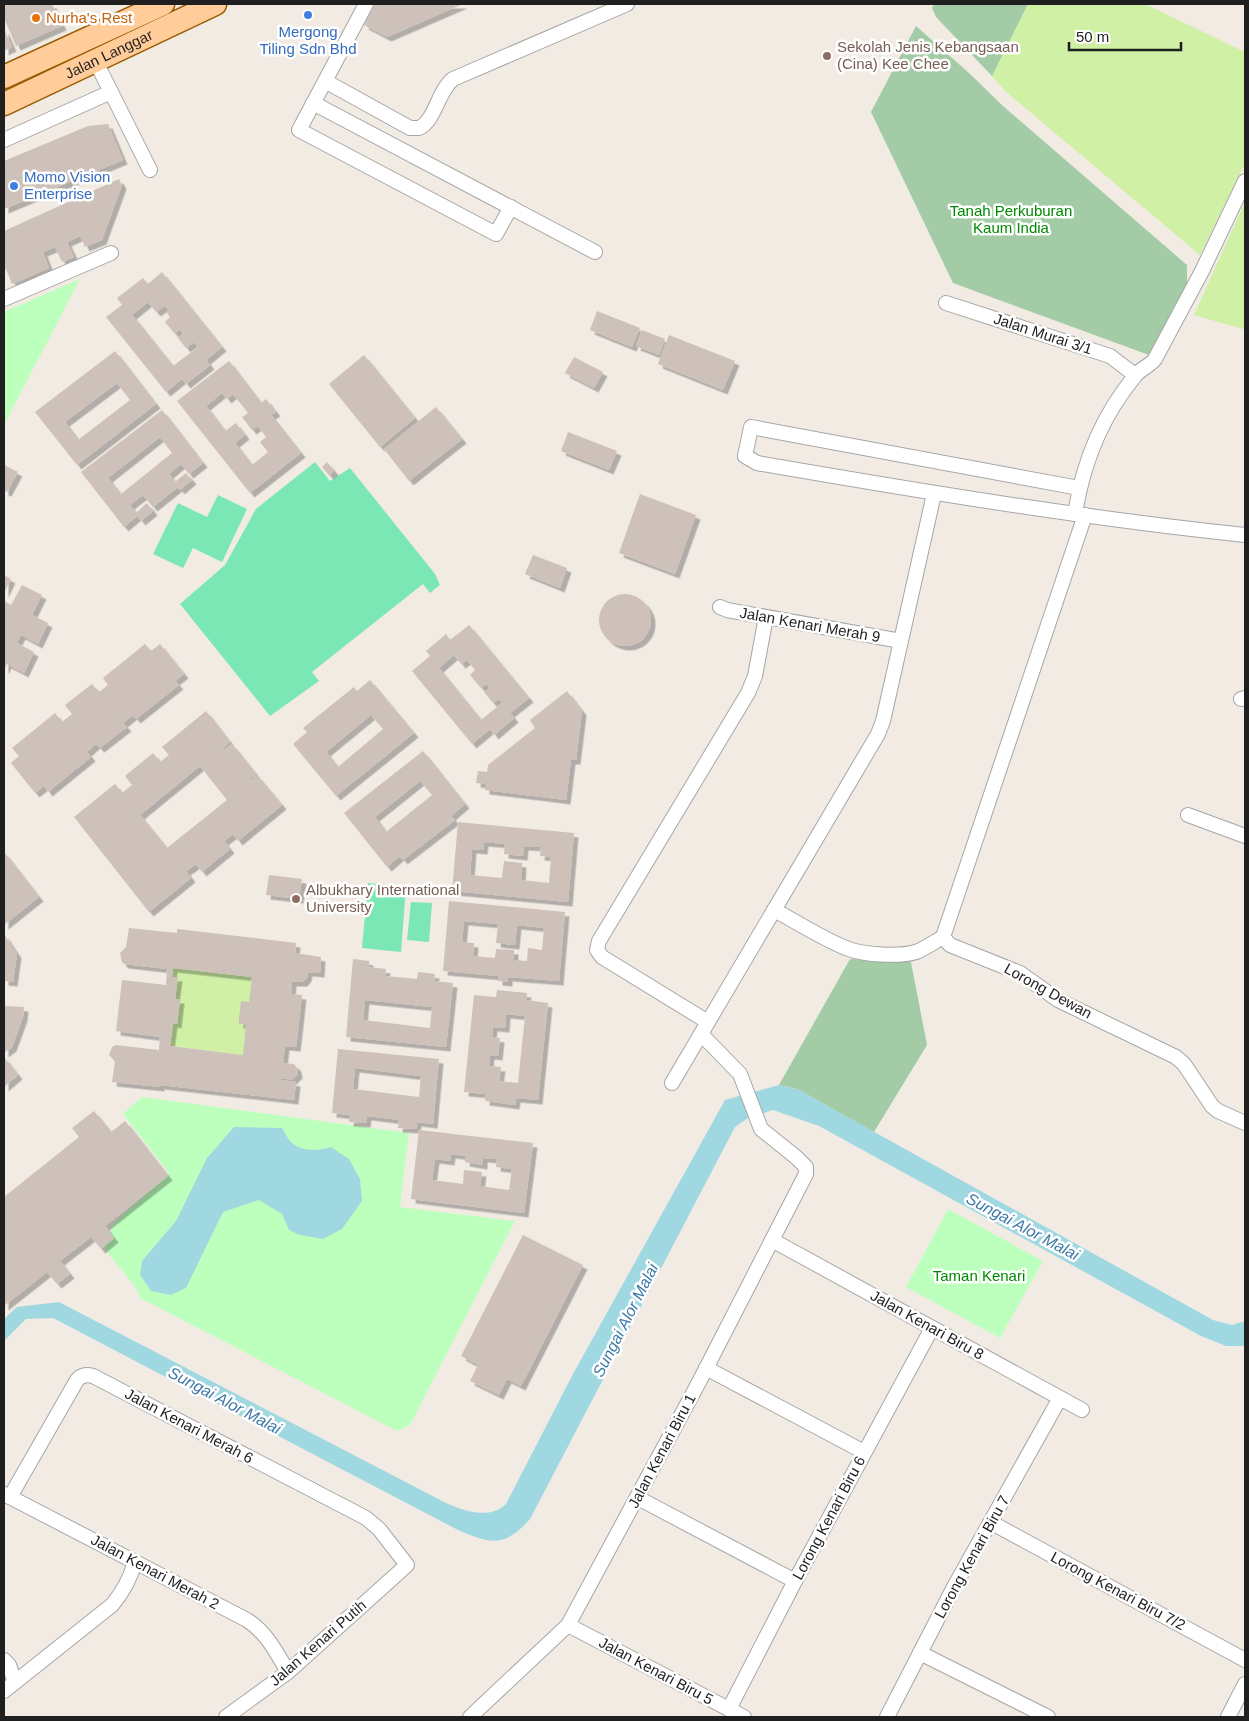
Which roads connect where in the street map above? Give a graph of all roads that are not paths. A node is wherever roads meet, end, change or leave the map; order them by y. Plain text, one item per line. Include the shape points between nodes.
1 (162, 4) edge
2 (215, 4) edge
3 (366, 4) edge
4 (627, 4) edge
5 (95, 60) junction
6 (4, 77) edge
7 (325, 82) junction
8 (111, 92) junction
9 (313, 103) junction
10 (4, 104) edge
11 (4, 140) edge
12 (150, 170) dead end
13 (1245, 181) edge
14 (511, 207) junction
15 (595, 252) dead end
16 (112, 253) dead end
17 (4, 299) edge
18 (946, 303) dead end
19 (1136, 375) junction
20 (1079, 488) junction
21 (934, 494) junction
22 (1080, 514) junction
23 (1245, 535) edge
24 (720, 606) dead end
25 (766, 617) junction
26 (901, 641) junction
27 (1188, 815) dead end
28 (1245, 836) edge
29 (774, 910) junction
30 (943, 937) junction
31 (705, 1028) junction
32 (672, 1083) dead end
33 (1245, 1123) edge
34 (772, 1240) junction
35 (932, 1328) junction
36 (706, 1368) junction
37 (1060, 1398) junction
38 (1082, 1410) dead end
39 (864, 1452) junction
40 (7, 1495) edge
41 (638, 1498) junction
42 (992, 1523) junction
43 (135, 1562) junction
44 (407, 1565) joint
45 (795, 1581) junction
46 (568, 1625) junction
47 (920, 1653) junction
48 (4, 1660) edge
49 (1245, 1660) edge
50 (288, 1672) junction
51 (1245, 1684) edge
52 (9, 1687) edge
53 (729, 1710) junction
54 (226, 1717) edge
55 (470, 1717) edge
56 (744, 1717) edge
57 (887, 1717) edge
58 (1048, 1717) edge
59 (1228, 1717) edge

1 - 6 main road, Jalan Langgar
2 - 5 main road, Jalan Langgar
3 - 7 street
4 - 7 street via 453,79 426,123 419,128 410,128
5 - 8 street
5 - 10 main road, Jalan Langgar
7 - 9 street
8 - 11 street
8 - 12 street
9 - 14 street
9 - 14 street via 299,130 496,234
13 - 19 street via 1155,359
14 - 15 street
16 - 17 street
18 - 19 street, Jalan Murai 3/1 via 1110,356
19 - 20 street via 1100,428
20 - 21 street via 751,427 745,456 757,463
20 - 22 street
21 - 22 street
21 - 26 street
22 - 23 street
22 - 30 street
24 - 25 street, Jalan Kenari Merah 9
25 - 26 street, Jalan Kenari Merah 9
25 - 31 street via 755,676 748,693 599,941 597,950 602,957
26 - 29 street via 878,734
27 - 28 street
29 - 30 street via 847,949 863,952 915,952
29 - 31 street
30 - 33 street, Lorong Dewan via 950,945 1020,973 1058,1000 1176,1057 1212,1106
31 - 32 street
31 - 34 street, Jalan Kenari Biru 1 via 740,1074 761,1129 806,1167 806,1174
34 - 35 street, Jalan Kenari Biru 8
34 - 36 street, Jalan Kenari Biru 1
35 - 37 street, Jalan Kenari Biru 8
35 - 39 street, Lorong Kenari Biru 6
36 - 39 street
36 - 41 street, Jalan Kenari Biru 1
37 - 38 street, Jalan Kenari Biru 8
37 - 42 street, Lorong Kenari Biru 7
39 - 45 street, Lorong Kenari Biru 6
40 - 43 street, Jalan Kenari Merah 2
40 - 44 street, Jalan Kenari Merah 6 via 76,1380 87,1374 366,1518
41 - 45 street
41 - 46 street, Jalan Kenari Biru 1
42 - 47 street, Lorong Kenari Biru 7
42 - 49 street, Lorong Kenari Biru 7/2
43 - 50 street, Jalan Kenari Merah 2 via 256,1626
43 - 52 street via 130,1579 112,1605
44 - 50 street, Jalan Kenari Putih
45 - 53 street, Lorong Kenari Biru 6
46 - 53 street, Jalan Kenari Biru 5
46 - 55 street, Jalan Kenari Biru 1
47 - 57 street, Lorong Kenari Biru 7
47 - 58 street
48 - 52 street via 9,1665
50 - 54 street, Jalan Kenari Putih
51 - 59 street
53 - 56 street, Jalan Kenari Biru 5

